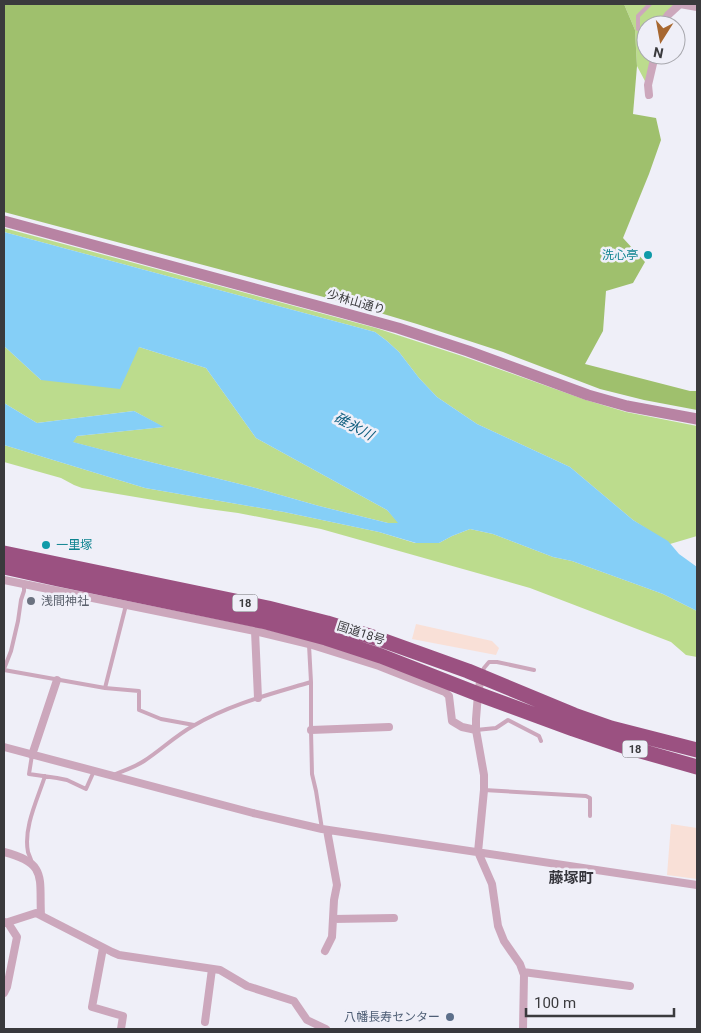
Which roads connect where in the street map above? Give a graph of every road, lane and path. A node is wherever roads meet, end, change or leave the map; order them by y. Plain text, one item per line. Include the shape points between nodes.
1 (650, 4) edge
2 (680, 4) edge
3 (697, 7) edge
4 (639, 15) edge
5 (668, 15) edge
6 (653, 65) edge
7 (648, 95) dead end
8 (4, 221) edge
9 (697, 419) edge
10 (4, 553) edge
11 (4, 567) edge
12 (4, 580) edge
13 (24, 585) junction
14 (126, 605) junction
15 (255, 631) junction
16 (309, 644) junction
17 (4, 669) edge
18 (534, 670) dead end
19 (481, 676) junction
20 (57, 680) junction
21 (311, 682) junction
22 (105, 688) junction
23 (478, 694) junction
24 (258, 698) junction
25 (194, 725) junction
26 (389, 727) dead end
27 (311, 730) junction
28 (476, 730) junction
29 (541, 741) dead end
30 (4, 748) edge
31 (697, 750) edge
32 (32, 755) junction
33 (697, 767) edge
34 (94, 771) junction
35 (45, 776) junction
36 (110, 776) junction
37 (484, 790) junction
38 (590, 816) dead end
39 (324, 829) junction
40 (4, 852) edge
41 (478, 852) junction
42 (33, 865) junction
43 (697, 885) edge
44 (41, 915) junction
45 (394, 918) dead end
46 (333, 919) junction
47 (5, 922) edge
48 (103, 948) junction
49 (325, 950) dead end
50 (212, 969) junction
51 (523, 972) junction
52 (630, 986) dead end
53 (4, 993) edge
54 (205, 1022) dead end
55 (121, 1029) edge
56 (326, 1029) edge
57 (522, 1029) edge

1 - 4 lane
2 - 3 street
2 - 5 street
6 - 7 street
8 - 9 street, 少林山通り via 398,328 619,404
10 - 19 highway, 国道18号 / 18 via 268,608 379,639
11 - 23 highway, 国道18号 / 18 via 300,631 381,656
12 - 13 street
13 - 14 street
13 - 17 lane via 11,651
14 - 15 street
14 - 22 lane
15 - 16 street
15 - 24 street
16 - 21 lane
16 - 28 street via 379,666 445,692 449,696 452,721
17 - 20 lane
18 - 19 lane via 489,662
19 - 23 street
19 - 31 highway, 国道18号 / 18 via 611,728
20 - 22 lane
20 - 32 street
21 - 24 lane
21 - 27 lane
22 - 25 lane via 139,691 139,710 162,719
23 - 28 street
23 - 33 highway, 国道18号 / 18 via 623,746
24 - 25 lane
25 - 36 lane via 143,762
26 - 27 street
27 - 39 lane via 312,774
28 - 29 lane via 496,728 508,720 540,736
28 - 37 street
30 - 32 street
32 - 34 street
32 - 35 lane via 29,774
34 - 35 lane via 86,788
34 - 36 street
35 - 42 lane via 28,831 28,850
36 - 39 street
37 - 38 lane via 586,796 590,798
37 - 41 street
39 - 41 street
39 - 46 street via 337,885
40 - 42 street
41 - 43 street
41 - 51 street via 492,884 498,926
42 - 44 street via 40,878
44 - 47 street via 36,913
44 - 48 street
45 - 46 street
46 - 49 street via 332,937
47 - 53 street via 17,937
48 - 50 street via 119,955
48 - 55 street via 92,1007 123,1016
50 - 54 street
50 - 56 street via 220,970 248,986 294,1001 307,1020
51 - 52 street
51 - 57 street

